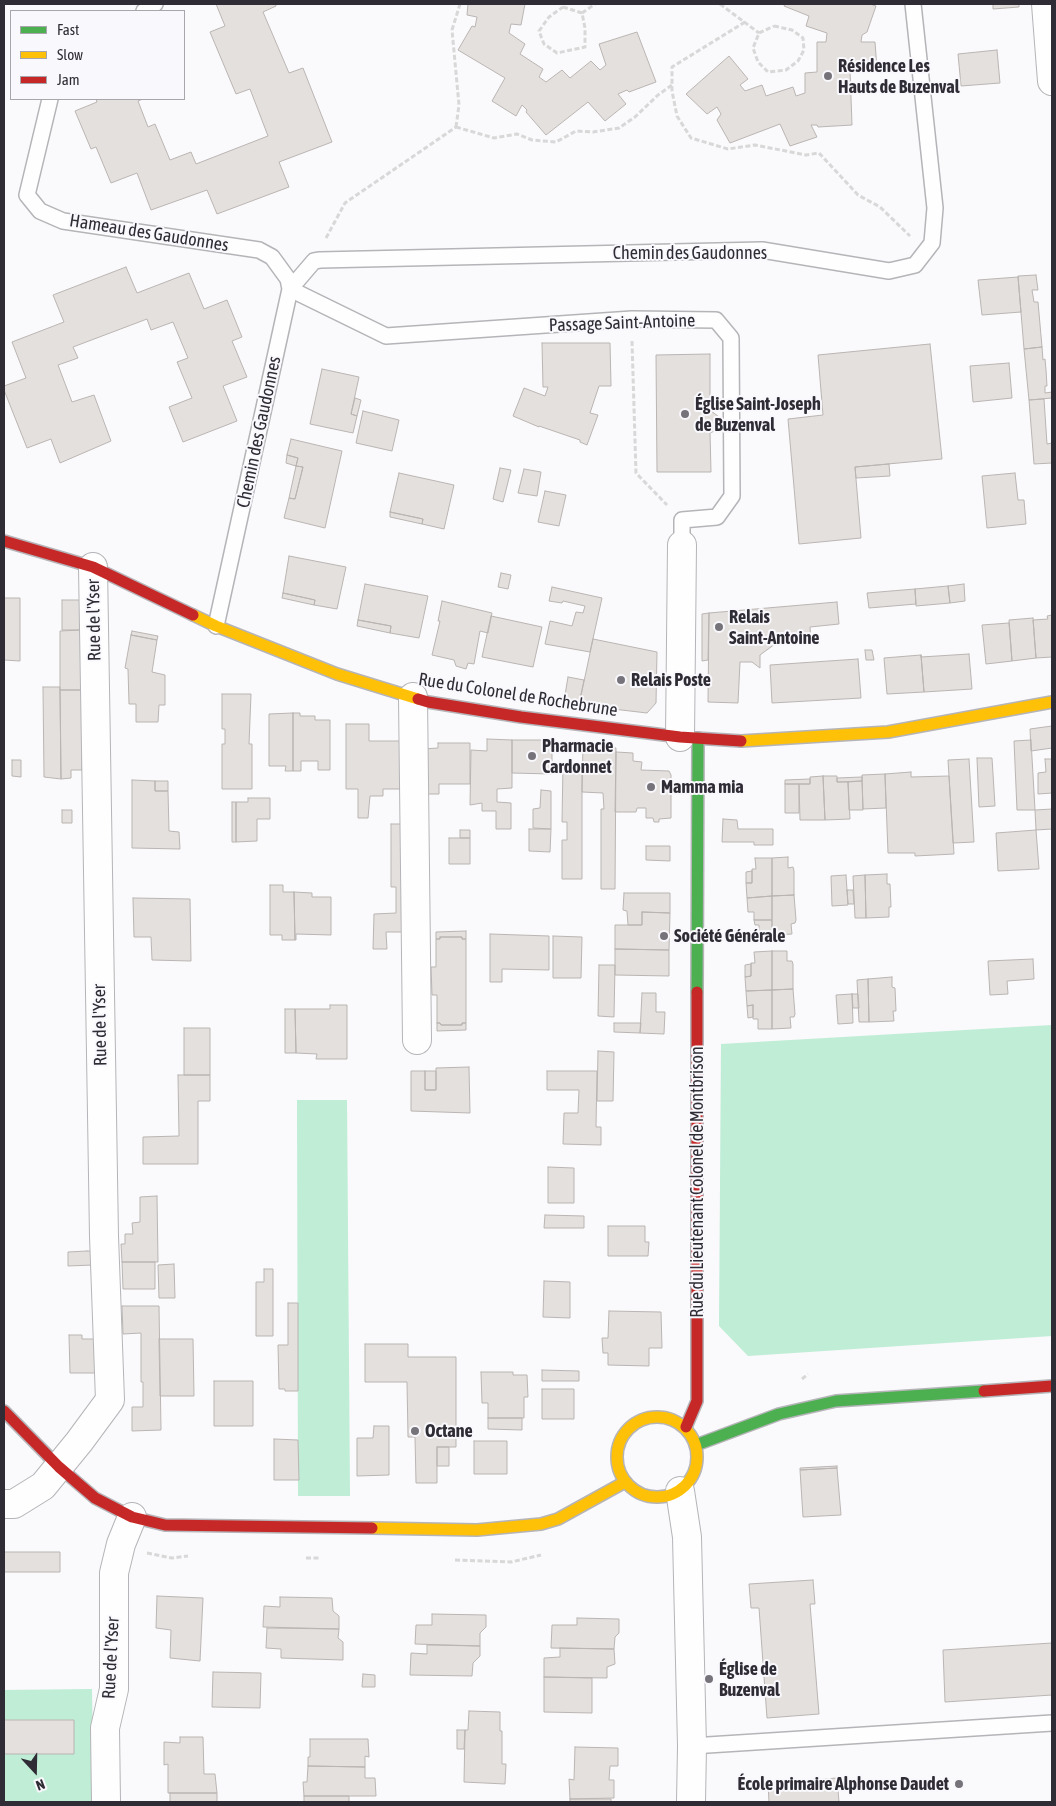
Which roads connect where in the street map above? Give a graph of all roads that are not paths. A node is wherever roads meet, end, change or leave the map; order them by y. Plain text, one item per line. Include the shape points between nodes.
1 (913, 4) edge
2 (1046, 4) edge
3 (1052, 81) edge
4 (50, 100) edge
5 (290, 289) junction
6 (682, 533) joint
7 (4, 541) edge
8 (93, 567) junction
9 (216, 626) junction
10 (413, 697) junction
11 (1052, 702) edge
12 (689, 737) junction
13 (417, 1040) dead end
14 (1052, 1386) edge
15 (4, 1412) edge
16 (686, 1427) junction
17 (696, 1445) junction
18 (59, 1467) junction
19 (625, 1482) junction
20 (680, 1491) junction
21 (4, 1504) edge
22 (132, 1517) junction
23 (1052, 1723) edge
24 (692, 1746) junction
25 (106, 1802) edge
26 (691, 1802) edge

1 - 5 lane, Chemin des Gaudonnes via 935,208 932,243 915,265 889,271 762,250 314,261
2 - 3 street
4 - 5 lane, Hameau des Gaudonnes via 27,195 40,211 63,221 258,250 272,256 288,279
5 - 6 lane, Passage Saint-Antoine via 386,336 632,320 716,320 731,338 732,496 717,517
5 - 9 lane, Chemin des Gaudonnes
6 - 12 street
7 - 8 street, Rue du Colonel de Rochebrune
8 - 9 street, Rue du Colonel de Rochebrune
8 - 18 street, Rue de l'Yser via 103,1226 110,1400
9 - 10 street, Rue du Colonel de Rochebrune via 337,674
10 - 12 street, Rue du Colonel de Rochebrune via 521,718
10 - 13 street
11 - 12 street, Rue du Colonel de Rochebrune via 888,732 747,741
12 - 16 street, Rue du Lieutenant Colonel de Montbrison via 697,934 697,1401
14 - 17 street via 836,1400 779,1414
15 - 18 street
16 - 17 street
16 - 19 street via 673,1419 658,1416 643,1419 630,1427 621,1439 617,1453 618,1468
17 - 20 street via 698,1462 692,1478
18 - 21 street, Rue de l'Yser via 43,1486 14,1504
18 - 22 street via 95,1498
19 - 20 street via 636,1492 651,1497 666,1497
19 - 22 street via 558,1519 511,1528 195,1526
20 - 24 street via 687,1537
22 - 25 street, Rue de l'Yser via 122,1539 114,1573 114,1689 104,1728
23 - 24 lane
24 - 26 street

